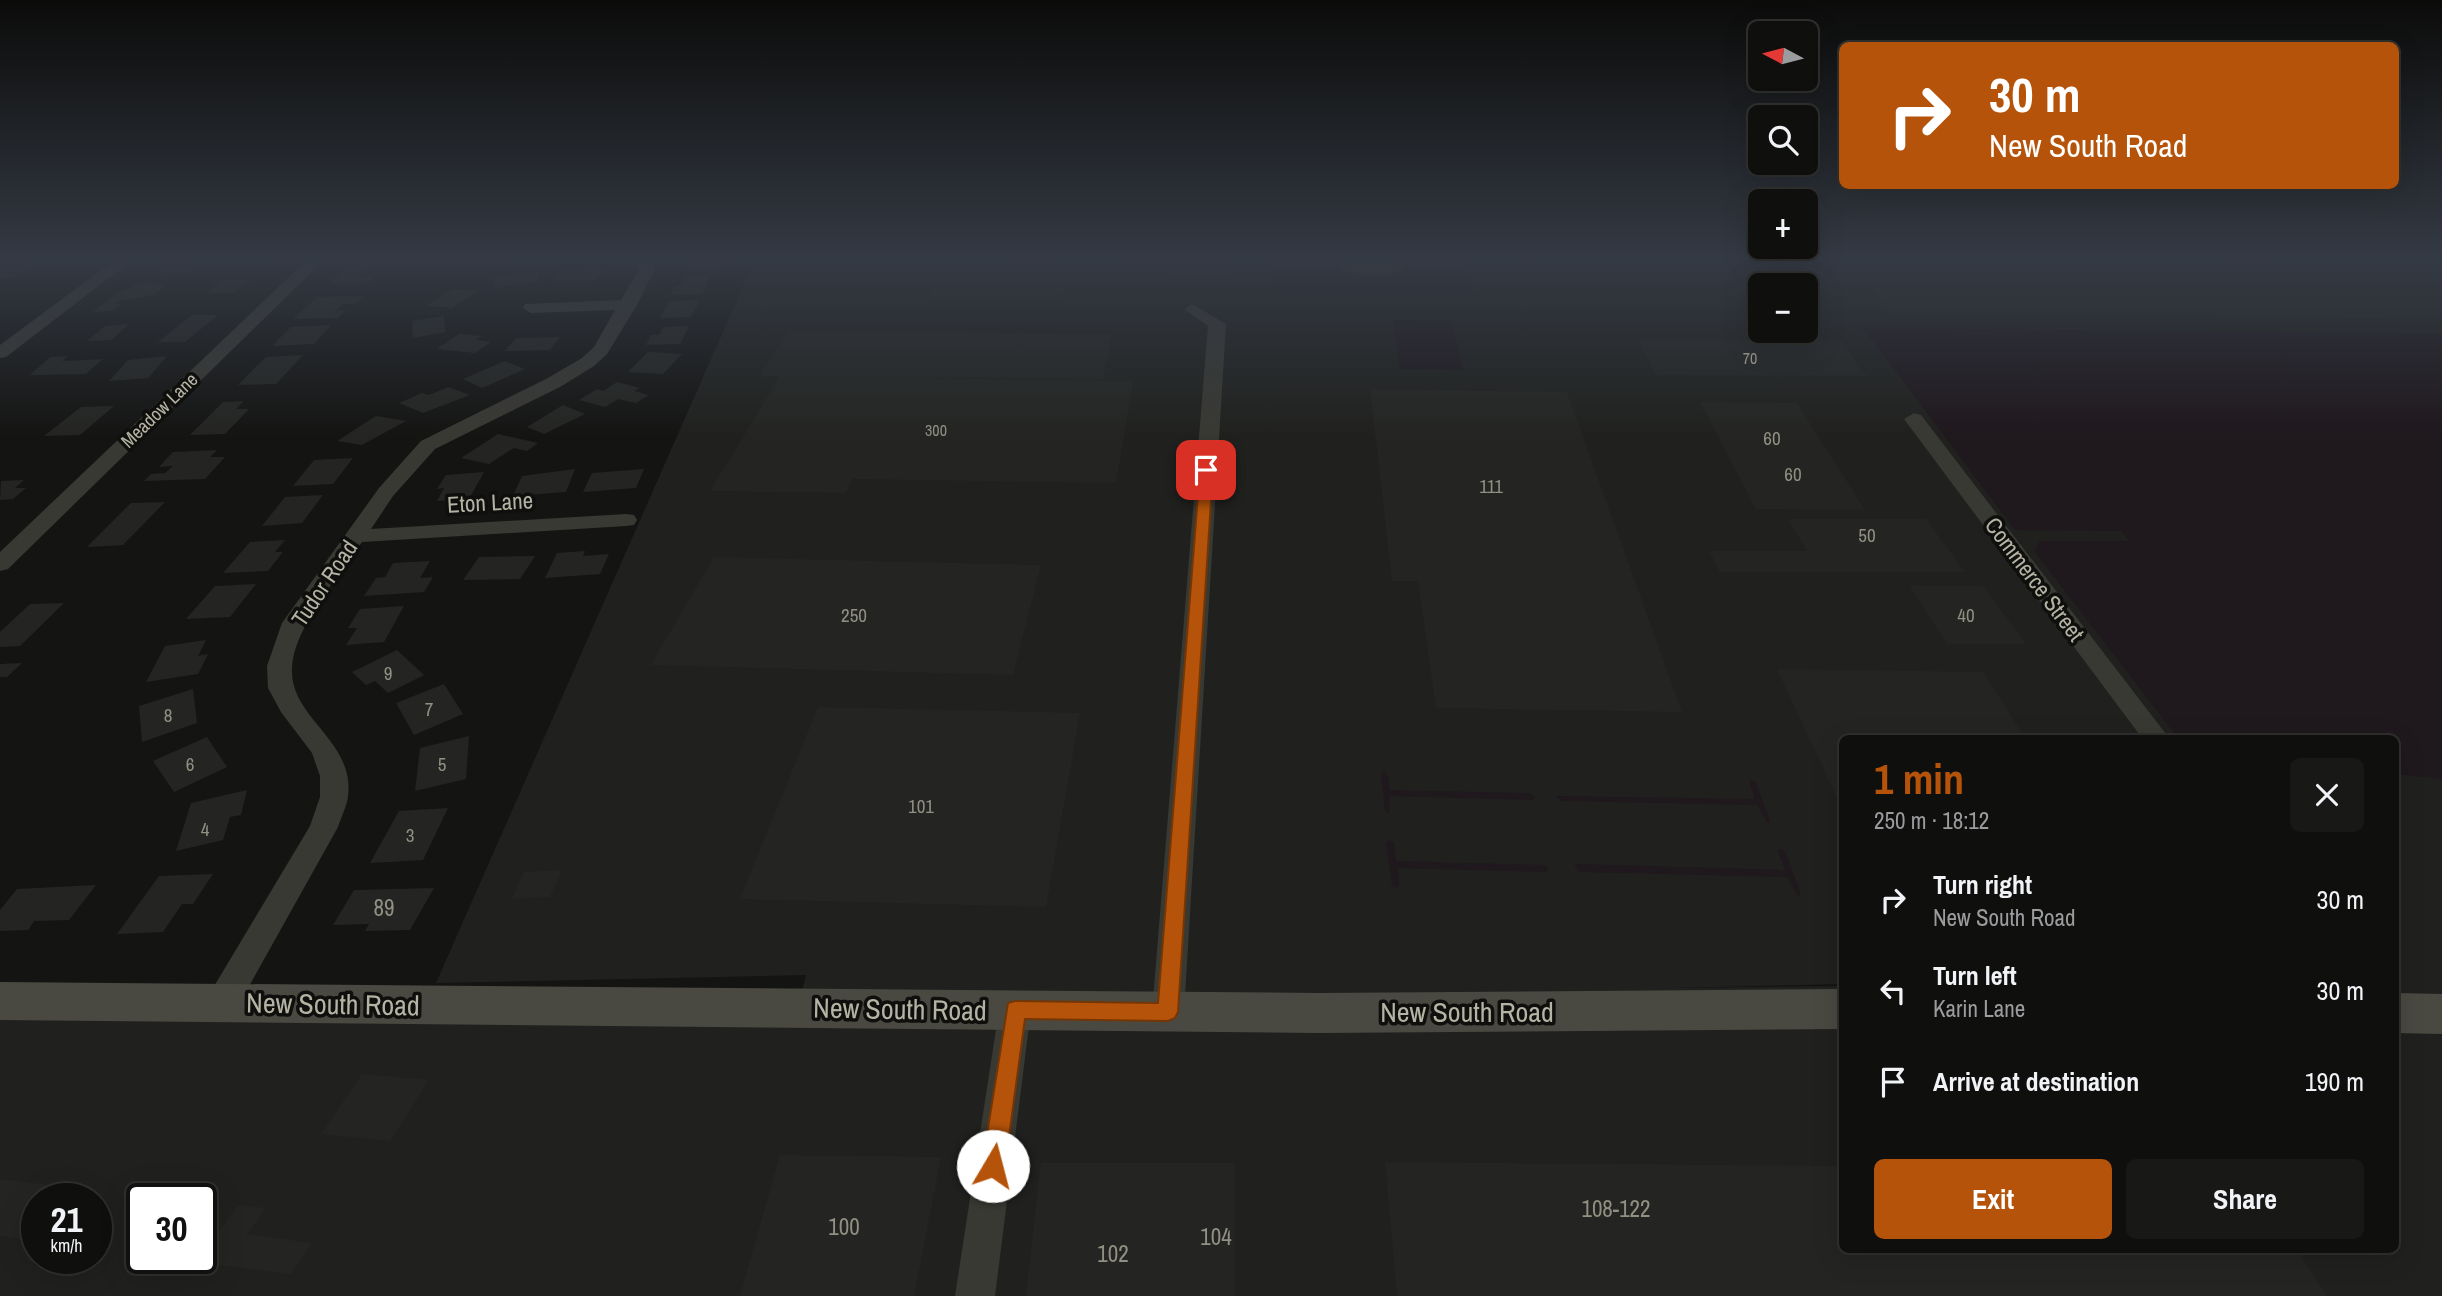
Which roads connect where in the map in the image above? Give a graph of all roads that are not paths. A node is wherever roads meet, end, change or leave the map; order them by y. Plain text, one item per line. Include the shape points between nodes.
1 (47, 317) edge
2 (256, 317) edge
3 (621, 317) edge
4 (1206, 317) edge
5 (0, 353) edge
6 (1914, 419) dead end
7 (626, 520) dead end
8 (357, 536) junction
9 (0, 564) edge
10 (2154, 735) edge
11 (0, 1001) edge
12 (222, 1003) junction
13 (1839, 1009) edge
14 (1015, 1010) junction
15 (1168, 1012) junction
16 (2399, 1013) edge
17 (2442, 1014) edge
18 (975, 1296) edge

1 - 5 street
2 - 9 street, Meadow Lane
3 - 8 street, Tudor Road via 588,362 428,445 386,492
4 - 15 street via 1217,324
6 - 10 street, Commerce Street
7 - 8 street, Eton Lane
8 - 12 street, Tudor Road via 295,623 279,666 281,688 290,706 326,750 334,776 334,797 324,827
11 - 12 street, New South Road
12 - 14 street, New South Road
13 - 15 street, New South Road
14 - 15 street, New South Road
14 - 18 street
16 - 17 street

